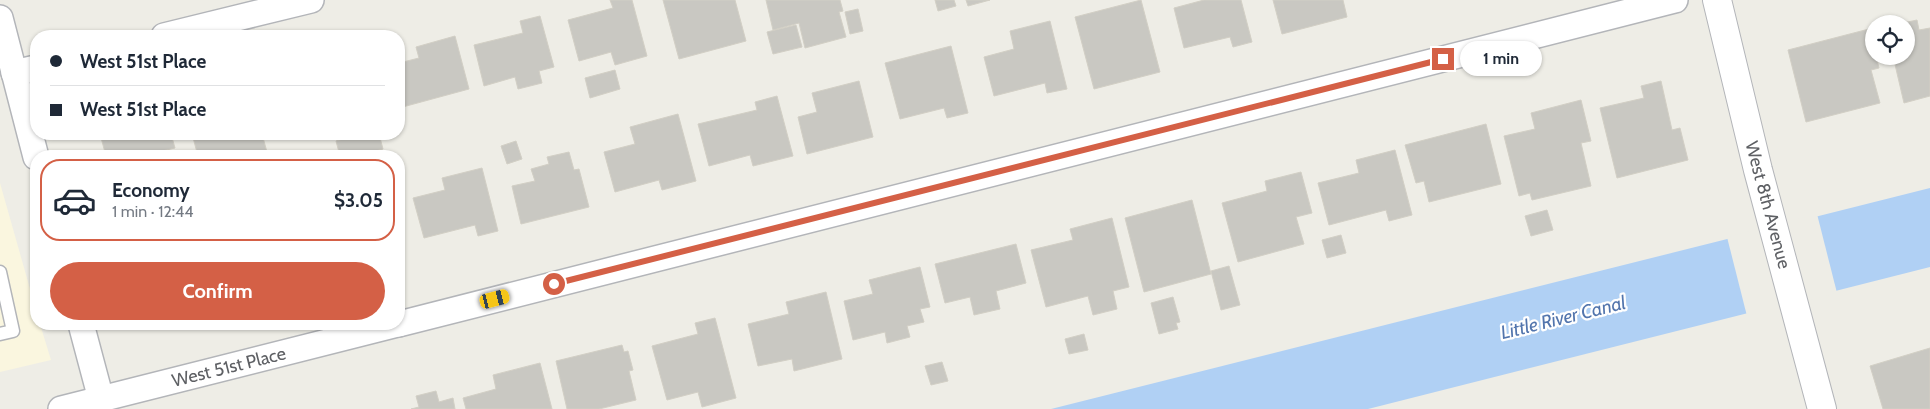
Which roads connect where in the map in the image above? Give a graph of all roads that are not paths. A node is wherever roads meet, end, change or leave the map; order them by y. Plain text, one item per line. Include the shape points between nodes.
1 (311, 0) edge
2 (1675, 0) edge
3 (1717, 0) edge
4 (0, 18) edge
5 (188, 30) edge
6 (17, 73) edge
7 (30, 130) edge
8 (0, 272) edge
9 (405, 322) edge
10 (83, 330) edge
11 (374, 330) edge
12 (0, 334) edge
13 (101, 399) junction
14 (60, 409) edge
15 (1822, 409) edge

1 - 5 street
2 - 9 street, West 51st Place
3 - 15 street, West 8th Avenue
4 - 6 street
6 - 7 street
8 - 12 lane via 13,331
10 - 13 street
11 - 13 street, West 51st Place
13 - 14 street, West 51st Place

